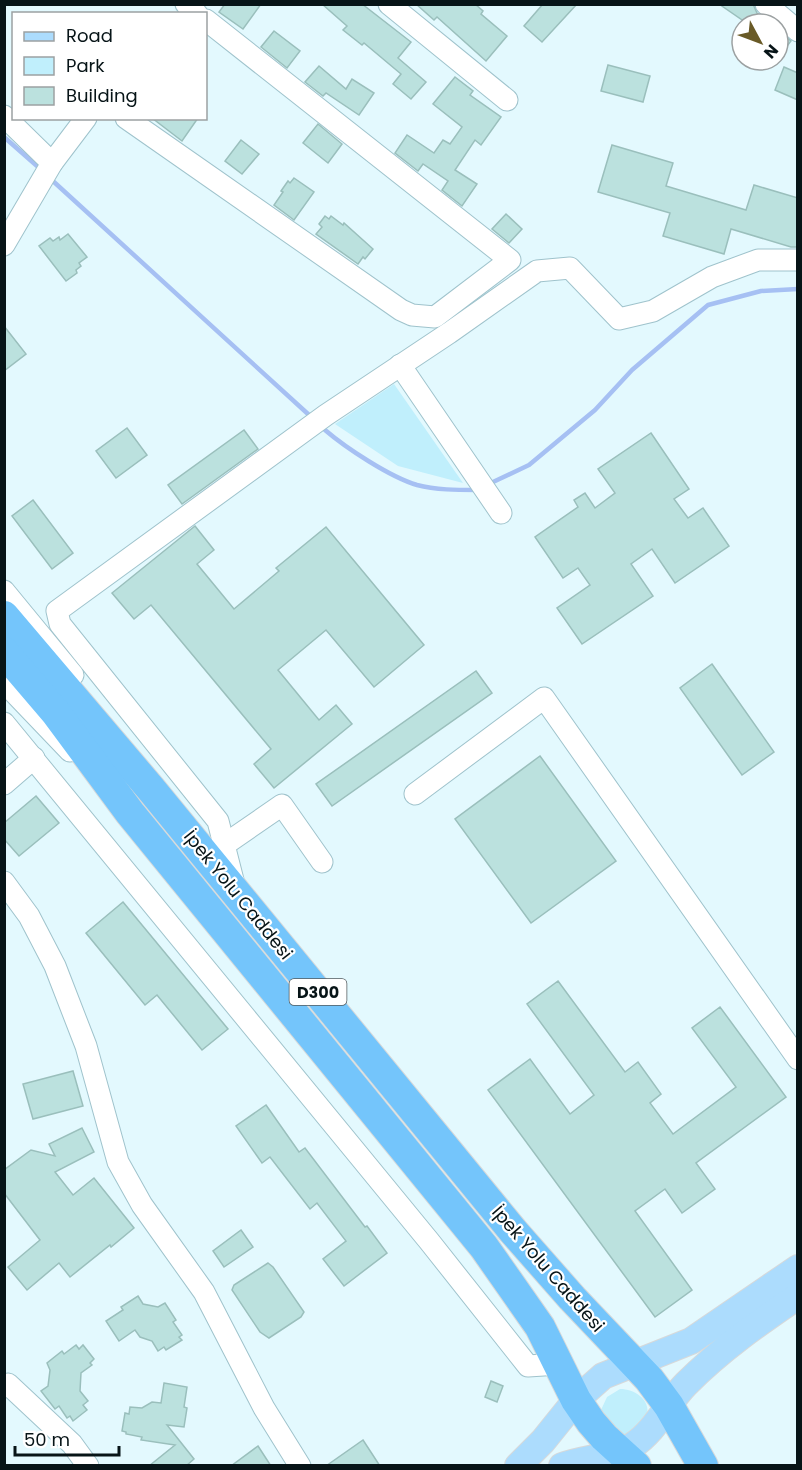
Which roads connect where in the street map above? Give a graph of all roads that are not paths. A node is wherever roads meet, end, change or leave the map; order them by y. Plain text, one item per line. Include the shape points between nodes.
1 (389, 4) edge
2 (766, 4) edge
3 (207, 21) edge
4 (798, 31) edge
5 (507, 100) dead end
6 (4, 116) edge
7 (84, 120) edge
8 (129, 120) edge
9 (52, 163) junction
10 (4, 245) edge
11 (798, 260) edge
12 (400, 365) junction
13 (501, 513) dead end
14 (4, 591) edge
15 (4, 616) edge
16 (4, 652) edge
17 (4, 682) edge
18 (4, 723) edge
19 (34, 758) junction
20 (4, 784) edge
21 (151, 789) junction
22 (416, 794) dead end
23 (130, 813) junction
24 (224, 845) junction
25 (322, 862) dead end
26 (4, 882) edge
27 (236, 892) junction
28 (798, 1059) edge
29 (798, 1268) edge
30 (798, 1296) edge
31 (559, 1364) junction
32 (635, 1365) junction
33 (6, 1381) edge
34 (576, 1400) junction
35 (669, 1406) junction
36 (628, 1458) edge
37 (88, 1466) edge
38 (300, 1466) edge
39 (518, 1466) edge
40 (562, 1466) edge
41 (703, 1466) edge

1 - 5 street
2 - 4 street
3 - 8 street via 510,260 435,317 412,315
6 - 9 street
7 - 9 street
9 - 10 street
11 - 12 street via 758,260 712,277 653,311 619,319 570,268 537,271
12 - 13 street
12 - 24 street via 57,611 60,624 218,821
14 - 21 street via 92,698
15 - 21 highway, İpek Yolu Caddesi / D300
16 - 23 highway, İpek Yolu Caddesi / D300 via 56,713
17 - 23 street
18 - 19 street
19 - 20 street
19 - 31 street via 528,1366
21 - 27 highway, İpek Yolu Caddesi / D300
22 - 28 street via 544,698
23 - 31 highway, İpek Yolu Caddesi / D300 via 484,1247 540,1327
24 - 25 street via 282,805
24 - 27 street
26 - 38 street via 29,916 55,966 86,1046 118,1162 142,1205 204,1292 264,1408
27 - 32 highway, İpek Yolu Caddesi / D300 via 513,1231
29 - 32 main road via 691,1341
30 - 35 main road via 733,1340 683,1386
31 - 34 highway, İpek Yolu Caddesi / D300
32 - 34 main road via 603,1376
32 - 35 highway, İpek Yolu Caddesi
33 - 37 street via 72,1444
34 - 36 highway, İpek Yolu Caddesi via 591,1422
34 - 39 main road
35 - 36 main road via 649,1432 630,1447
35 - 41 highway, İpek Yolu Caddesi
36 - 40 main road

